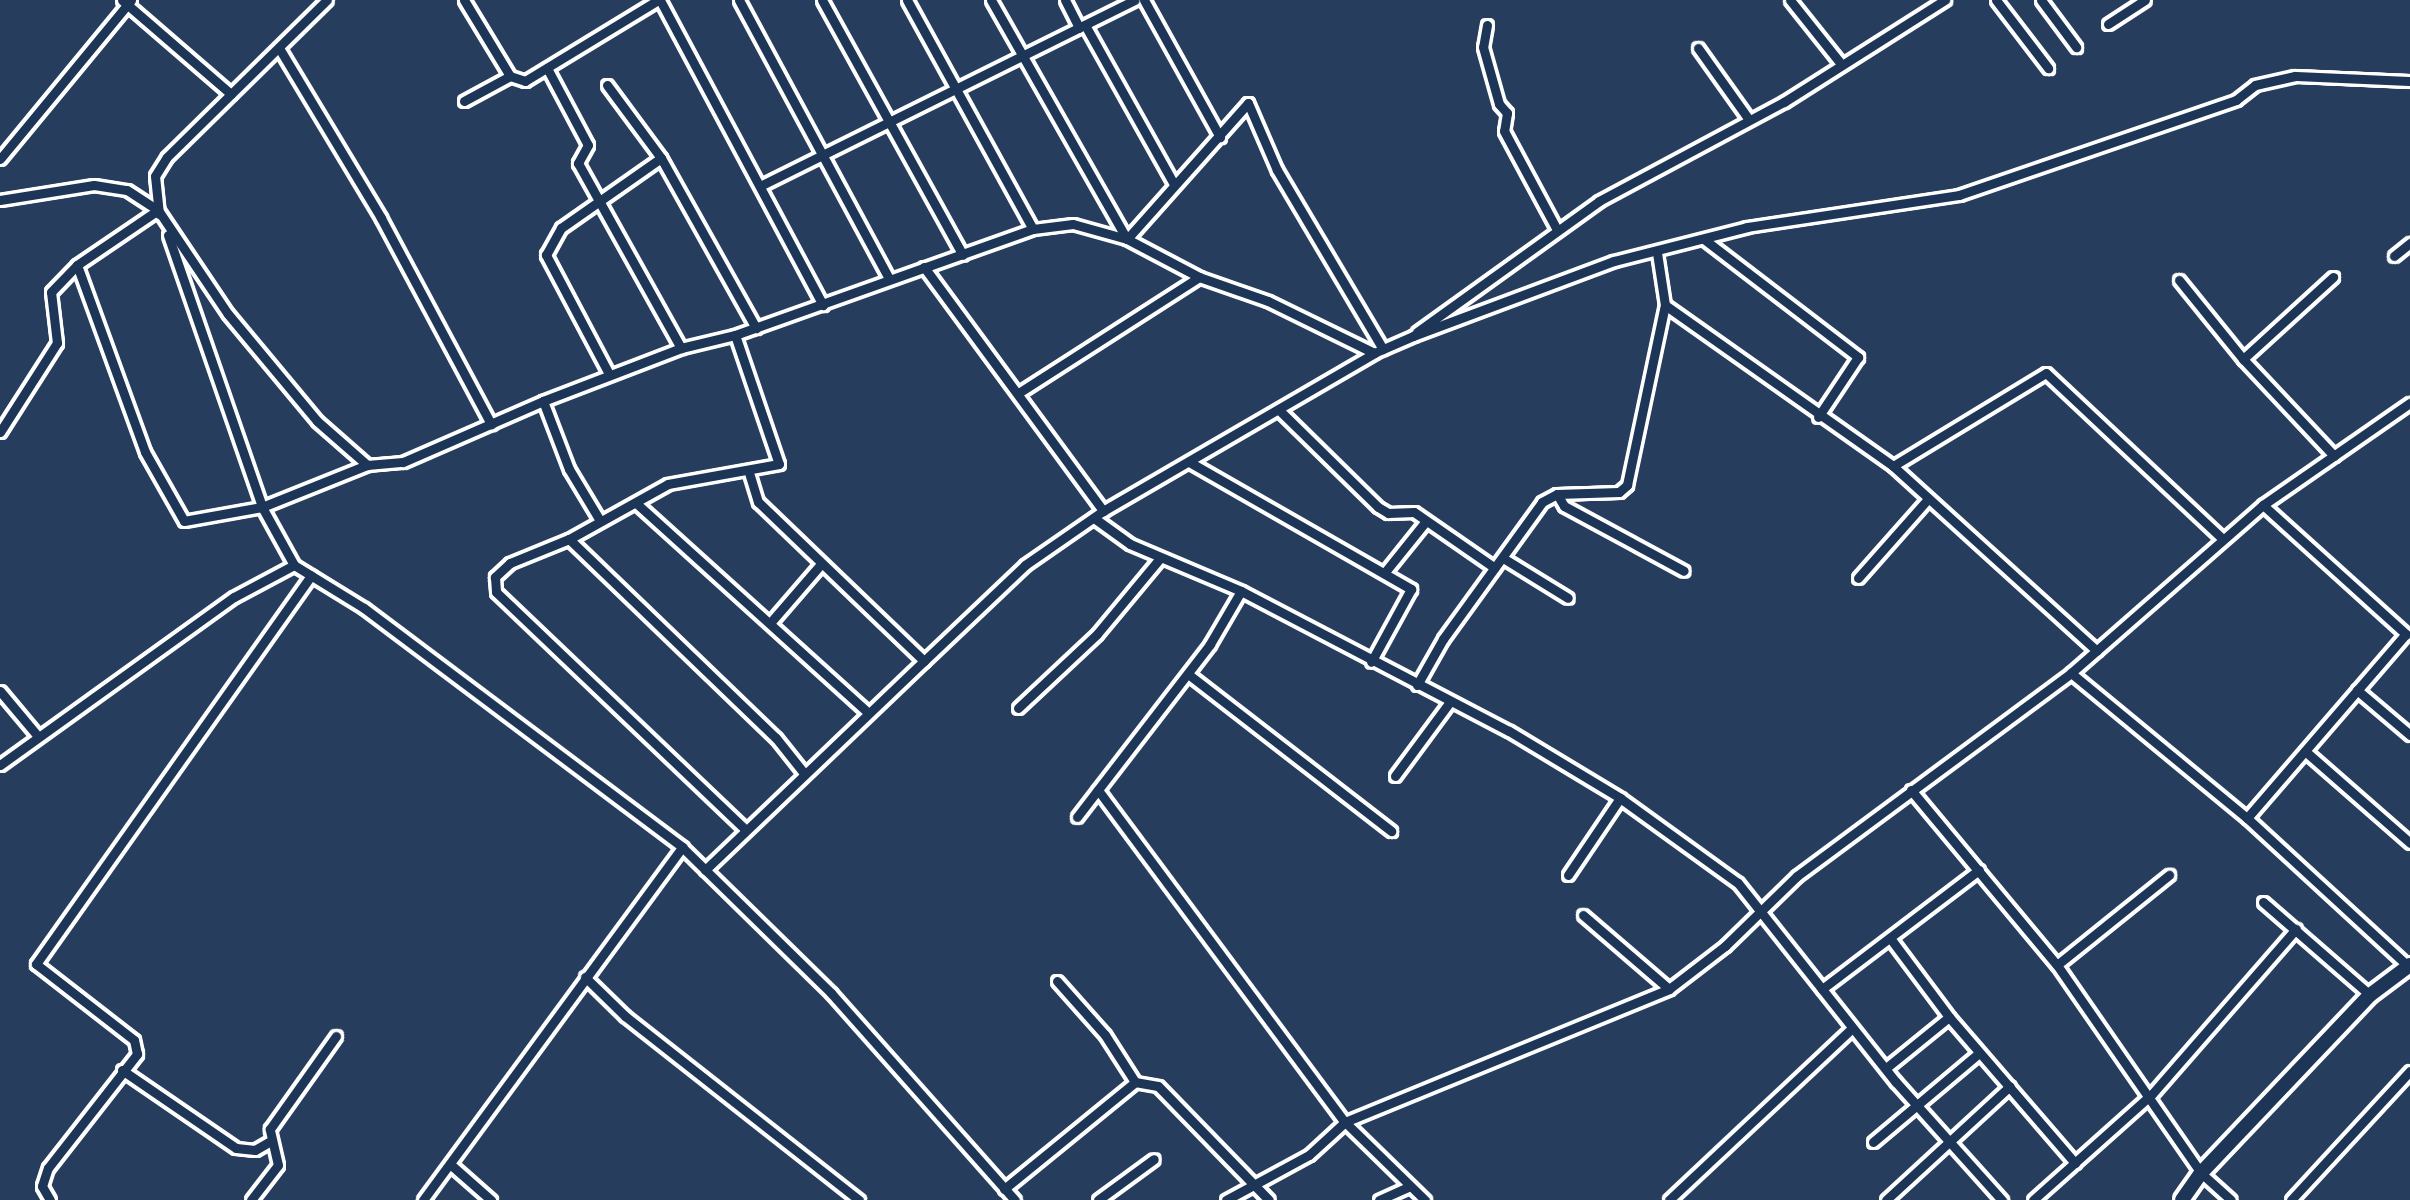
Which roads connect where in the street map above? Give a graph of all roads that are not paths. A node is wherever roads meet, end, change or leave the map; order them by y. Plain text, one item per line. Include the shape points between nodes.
1 (326, 0) edge
2 (464, 0) edge
3 (659, 0) edge
4 (739, 0) edge
5 (822, 0) edge
6 (907, 0) edge
7 (992, 0) edge
8 (1065, 0) edge
9 (1135, 0) edge
10 (1144, 0) edge
11 (1790, 0) edge
12 (1945, 0) edge
13 (1996, 0) edge
14 (2041, 0) edge
15 (2145, 0) edge
16 (127, 2) edge
17 (2108, 24) dead end
18 (1487, 26) dead end
19 (1082, 27) junction
20 (2076, 47) dead end
21 (279, 48) junction
22 (1698, 48) dead end
23 (1024, 58) junction
24 (1840, 64) junction
25 (547, 68) junction
26 (2048, 68) dead end
27 (510, 76) junction
28 (2410, 80) edge
29 (607, 85) dead end
30 (958, 90) junction
31 (231, 94) junction
32 (464, 101) dead end
33 (1748, 117) junction
34 (892, 124) junction
35 (1220, 137) junction
36 (825, 155) junction
37 (661, 158) junction
38 (0, 159) edge
39 (1174, 184) junction
40 (761, 185) junction
41 (599, 199) junction
42 (0, 200) edge
43 (158, 210) junction
44 (1033, 230) junction
45 (1557, 230) junction
46 (1126, 239) junction
47 (1705, 240) junction
48 (2410, 243) edge
49 (1657, 253) junction
50 (963, 255) junction
51 (2394, 256) dead end
52 (77, 265) junction
53 (923, 267) junction
54 (2332, 277) dead end
55 (1199, 278) junction
56 (889, 279) junction
57 (2180, 280) dead end
58 (823, 305) junction
59 (1665, 305) junction
60 (756, 328) junction
61 (736, 335) junction
62 (1413, 336) junction
63 (681, 348) junction
64 (1378, 351) junction
65 (2243, 359) junction
66 (609, 374) junction
67 (1020, 392) junction
68 (543, 400) junction
69 (2410, 403) edge
70 (1280, 411) junction
71 (1818, 417) junction
72 (491, 424) junction
73 (0, 432) edge
74 (2334, 456) junction
75 (1191, 464) junction
76 (367, 465) junction
77 (1893, 466) junction
78 (749, 473) junction
79 (1557, 494) junction
80 (1928, 499) junction
81 (636, 503) junction
82 (2264, 505) junction
83 (262, 507) junction
84 (1099, 514) junction
85 (599, 519) junction
86 (1426, 520) junction
87 (2222, 538) junction
88 (568, 539) junction
89 (1160, 558) junction
90 (1499, 563) junction
91 (821, 564) junction
92 (295, 565) junction
93 (1385, 572) junction
94 (1684, 572) dead end
95 (311, 575) junction
96 (1858, 578) dead end
97 (1241, 591) junction
98 (1568, 598) dead end
99 (770, 623) junction
100 (2408, 636) edge
101 (2098, 651) junction
102 (923, 661) junction
103 (1371, 662) junction
104 (1188, 674) junction
105 (2072, 674) junction
106 (1418, 685) junction
107 (2357, 690) junction
108 (0, 691) edge
109 (1449, 704) junction
110 (1018, 708) dead end
111 (867, 712) junction
112 (36, 734) junction
113 (2410, 735) edge
114 (2305, 751) junction
115 (0, 765) edge
116 (803, 772) junction
117 (1395, 776) dead end
118 (1098, 790) junction
119 (1911, 790) junction
120 (1619, 798) junction
121 (1077, 817) dead end
122 (2246, 818) junction
123 (745, 829) junction
124 (1391, 831) dead end
125 (2410, 843) edge
126 (682, 848) junction
127 (705, 870) junction
128 (1979, 870) junction
129 (1568, 875) dead end
130 (2169, 875) dead end
131 (2263, 902) dead end
132 (1583, 915) dead end
133 (1760, 915) junction
134 (2296, 929) junction
135 (1890, 938) junction
136 (2057, 965) junction
137 (2410, 966) edge
138 (585, 977) junction
139 (1057, 981) dead end
140 (1669, 988) junction
141 (1822, 989) junction
142 (2370, 995) junction
143 (1949, 1017) junction
144 (1852, 1028) junction
145 (336, 1036) dead end
146 (1979, 1053) junction
147 (1886, 1068) junction
148 (122, 1070) junction
149 (2410, 1071) edge
150 (1135, 1082) junction
151 (2010, 1086) junction
152 (2152, 1094) junction
153 (1916, 1104) junction
154 (1346, 1122) junction
155 (1948, 1141) junction
156 (269, 1142) junction
157 (1873, 1142) dead end
158 (1154, 1159) dead end
159 (2075, 1163) junction
160 (450, 1164) junction
161 (2201, 1173) junction
162 (1250, 1183) junction
163 (1410, 1186) junction
164 (1004, 1189) junction
165 (50, 1200) edge
166 (250, 1200) edge
167 (423, 1200) edge
168 (491, 1200) edge
169 (859, 1200) edge
170 (1015, 1200) edge
171 (1098, 1200) edge
172 (1226, 1200) edge
173 (1270, 1200) edge
174 (1378, 1200) edge
175 (1425, 1200) edge
176 (1669, 1200) edge
177 (1886, 1200) edge
178 (2002, 1200) edge
179 (2033, 1200) edge
180 (2182, 1200) edge
181 (2231, 1200) edge
182 (2291, 1200) edge

1 - 21 street
2 - 27 street
3 - 25 street
3 - 40 street
4 - 36 street
5 - 34 street
6 - 30 street
7 - 23 street
8 - 19 street
9 - 19 street
10 - 35 street
11 - 24 street
12 - 24 street
13 - 26 street
14 - 20 street
15 - 17 street
16 - 31 street
16 - 38 street
18 - 45 street via 1483,46 1507,113 1504,131
19 - 23 street
19 - 39 street
21 - 31 street
21 - 72 street
22 - 33 street
23 - 30 street
23 - 46 street
24 - 33 street
25 - 27 street via 526,81
25 - 41 street via 588,145 578,163
27 - 32 street
28 - 47 street via 2295,76 2255,85 2236,100 1959,195
29 - 37 street
30 - 34 street
30 - 44 street
31 - 43 street via 155,176
33 - 45 street
34 - 36 street
34 - 50 street
35 - 39 street
35 - 64 street via 1248,103
36 - 40 street
36 - 56 street
37 - 41 street
37 - 60 street
39 - 46 street
40 - 58 street
41 - 63 street
41 - 66 street via 561,228 546,255
42 - 43 street via 94,184 128,190
43 - 52 street
43 - 76 street via 228,314 317,421
43 - 83 street
44 - 46 street via 1073,224
44 - 50 street
45 - 62 street
46 - 55 street
47 - 49 street
47 - 71 street via 1858,357
48 - 51 street
49 - 59 street
49 - 62 street via 1614,261
50 - 53 street
52 - 73 street via 51,292 56,343
52 - 83 street via 145,452 184,521
53 - 56 street
53 - 67 street
54 - 65 street
55 - 64 street
55 - 67 street
56 - 58 street
57 - 65 street
58 - 60 street
59 - 71 street
59 - 79 street via 1627,485
60 - 61 street
61 - 63 street
61 - 78 street via 779,464
62 - 64 street
63 - 66 street
64 - 70 street
65 - 74 street
66 - 68 street
67 - 84 street
68 - 72 street
68 - 85 street
69 - 74 street
70 - 75 street
70 - 86 street via 1378,507
71 - 77 street
72 - 76 street via 403,462
74 - 82 street
75 - 84 street
75 - 93 street
76 - 83 street
77 - 80 street
77 - 87 street via 2046,373
78 - 81 street via 668,484
78 - 91 street via 758,502
79 - 90 street via 1533,512
79 - 94 street via 1564,506
80 - 96 street
80 - 101 street
81 - 85 street
81 - 99 street
82 - 87 street
82 - 100 street
83 - 92 street
84 - 89 street
84 - 102 street via 1025,565
85 - 88 street
86 - 90 street
86 - 93 street
87 - 101 street
88 - 116 street
88 - 123 street via 511,562 495,577 496,592
89 - 97 street
89 - 110 street via 1097,634
90 - 98 street
90 - 106 street
91 - 99 street
91 - 102 street
92 - 95 street
92 - 112 street via 234,597
93 - 103 street via 1410,596
95 - 126 street
95 - 148 street via 36,964 134,1040 137,1054
97 - 103 street
97 - 104 street
99 - 111 street
100 - 107 street
101 - 105 street
102 - 111 street
103 - 106 street
104 - 118 street
104 - 124 street
105 - 119 street
105 - 122 street
106 - 109 street
107 - 113 street
107 - 114 street
108 - 112 street
109 - 117 street
109 - 120 street via 1509,730
111 - 116 street
112 - 115 street
114 - 122 street
114 - 125 street
116 - 123 street
118 - 121 street
118 - 154 street
119 - 128 street
119 - 133 street via 1797,876
120 - 129 street
120 - 133 street via 1738,883
122 - 137 street
123 - 127 street
126 - 127 street
126 - 138 street
127 - 164 street via 831,993
128 - 135 street
128 - 136 street
130 - 136 street
131 - 134 street
132 - 140 street
133 - 140 street
133 - 141 street
134 - 142 street
134 - 152 street
135 - 141 street
135 - 143 street
136 - 152 street
137 - 142 street
138 - 160 street
138 - 169 street
139 - 150 street
140 - 154 street
141 - 144 street
142 - 161 street
143 - 146 street
143 - 147 street
144 - 147 street
144 - 176 street
145 - 156 street via 270,1129
146 - 151 street
146 - 153 street
147 - 153 street
148 - 156 street via 236,1148
148 - 165 street via 48,1168 42,1186
149 - 182 street
150 - 162 street via 1158,1087
150 - 164 street
151 - 155 street
151 - 159 street
152 - 159 street
152 - 161 street
153 - 155 street
153 - 157 street
154 - 162 street via 1309,1155
154 - 163 street
155 - 177 street
155 - 178 street
156 - 166 street via 278,1165
158 - 171 street
159 - 179 street
160 - 167 street
160 - 168 street
161 - 180 street
161 - 181 street
162 - 172 street
162 - 173 street
163 - 174 street
163 - 175 street
164 - 170 street

